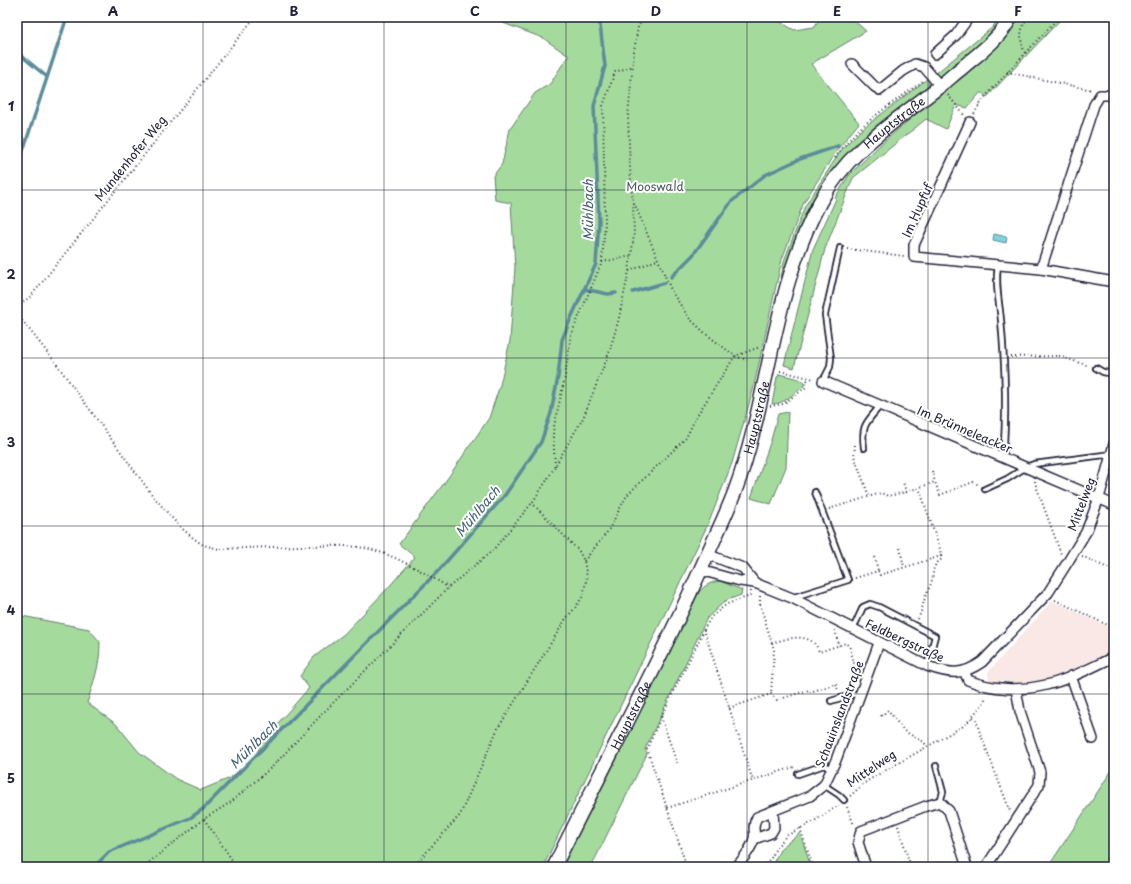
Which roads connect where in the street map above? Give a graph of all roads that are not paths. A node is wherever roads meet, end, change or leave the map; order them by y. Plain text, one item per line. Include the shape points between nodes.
1 (969, 17) edge
2 (1011, 17) edge
3 (935, 54) dead end
4 (852, 64) dead end
5 (940, 86) junction
6 (1114, 95) edge
7 (970, 122) road end
8 (840, 248) road end
9 (998, 265) junction
10 (1041, 269) junction
11 (1114, 282) edge
12 (1096, 368) road end
13 (1114, 374) edge
14 (823, 381) joint
15 (880, 406) junction
16 (1114, 444) edge
17 (864, 448) dead end
18 (1112, 454) junction
19 (1003, 458) junction
20 (1026, 467) junction
21 (985, 489) road end
22 (815, 492) dead end
23 (1099, 498) junction
24 (1114, 505) edge
25 (707, 554) junction
26 (700, 570) junction
27 (758, 584) junction
28 (792, 598) junction
29 (853, 629) junction
30 (879, 643) junction
31 (1114, 657) edge
32 (927, 666) junction
33 (964, 672) junction
34 (1070, 676) junction
35 (1016, 689) junction
36 (859, 696) junction
37 (831, 701) dead end
38 (1093, 740) dead end
39 (936, 766) dead end
40 (832, 770) junction
41 (798, 774) dead end
42 (824, 785) junction
43 (844, 800) road end
44 (940, 802) junction
45 (773, 811) junction
46 (754, 839) junction
47 (554, 867) edge
48 (736, 867) edge
49 (866, 867) edge
50 (967, 867) edge
51 (986, 867) edge

1 - 3 street via 956,35
2 - 5 street, Hauptstraße via 988,47
4 - 5 street via 880,90 914,64 924,67
5 - 25 street, Hauptstraße via 863,146 831,183 819,203 787,285 745,462
6 - 10 street via 1100,96 1094,105
7 - 9 street, Im Hupfuf via 914,246 914,257
8 - 14 lane via 825,315 831,358 830,367
9 - 10 street, Im Hupfuf
9 - 19 lane via 996,278 1006,425
10 - 11 street, Im Hupfuf
12 - 13 lane
14 - 15 street, Im Brünneleacker
15 - 17 lane via 864,425
15 - 19 street, Im Brünneleacker
16 - 18 street, Mittelweg
18 - 20 lane via 1057,460
18 - 23 street, Mittelweg
19 - 20 street, Im Brünneleacker
20 - 21 lane
20 - 23 street, Im Brünneleacker
22 - 28 lane via 848,580
23 - 24 street, Im Brünneleacker
23 - 33 street, Mittelweg via 1086,532 1048,594 982,662
25 - 26 street, Hauptstraße
25 - 27 street, Feldbergstraße via 743,568
26 - 27 street, Feldbergstraße
26 - 47 street, Hauptstraße
27 - 28 street, Feldbergstraße
28 - 29 street, Feldbergstraße
29 - 30 street, Feldbergstraße
29 - 32 lane via 863,607 870,604 915,625 935,636
30 - 32 street, Feldbergstraße
30 - 36 street, Schauinslandstraße
31 - 34 street
32 - 33 street, Feldbergstraße via 953,673
33 - 35 street via 968,680 987,687
34 - 35 street via 1046,685
34 - 38 street
35 - 51 street via 1020,711 1040,772 1038,785
36 - 37 lane via 854,694
36 - 40 street, Schauinslandstraße
39 - 44 lane via 943,792
40 - 41 lane via 824,765
40 - 42 street, Schauinslandstraße
42 - 43 lane
42 - 45 street, Schauinslandstraße via 810,796
44 - 49 street via 861,831 858,842
44 - 50 street via 949,811
45 - 46 street, Schauinslandstraße via 757,817 753,824
45 - 46 street via 774,828 771,833
46 - 48 street, Schauinslandstraße

